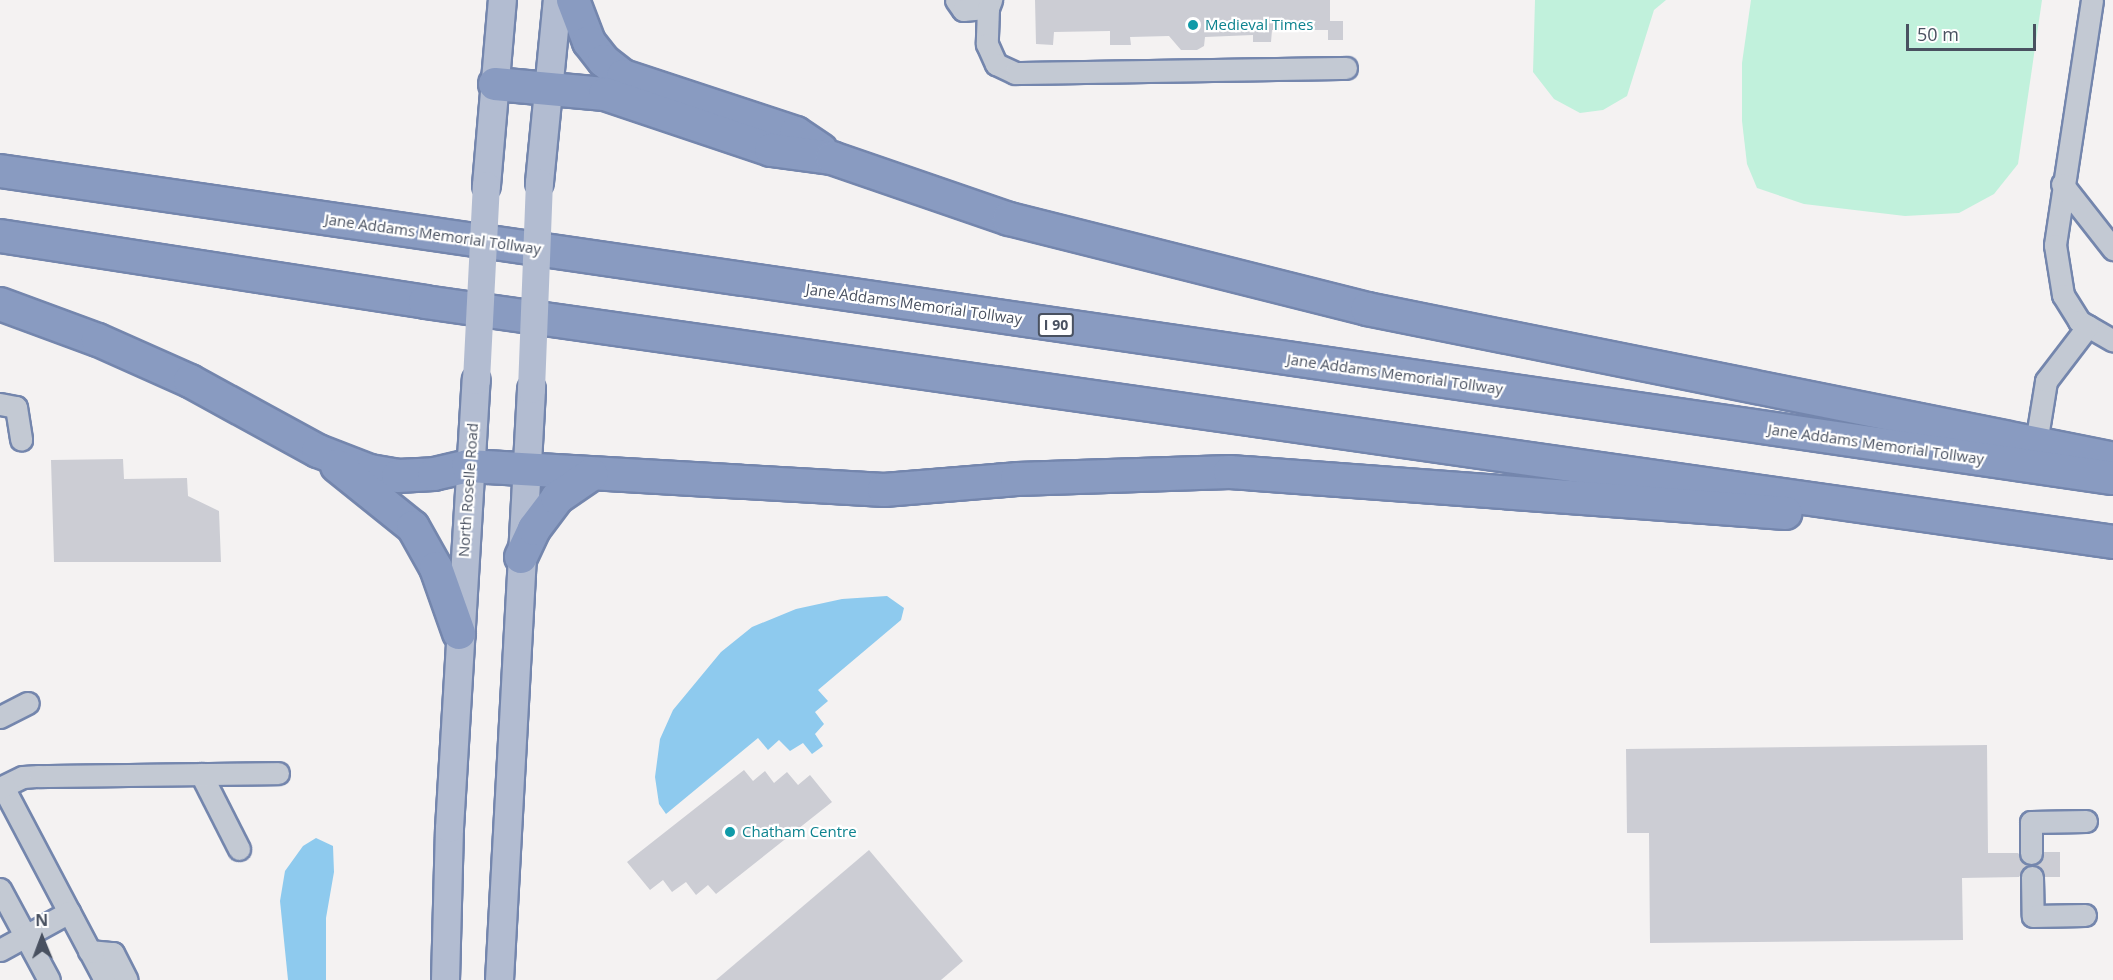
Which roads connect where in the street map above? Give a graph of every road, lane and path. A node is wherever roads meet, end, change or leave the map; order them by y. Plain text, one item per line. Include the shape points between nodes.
1 (502, 0) edge
2 (556, 0) edge
3 (573, 0) edge
4 (956, 0) edge
5 (2092, 0) edge
6 (990, 4) edge
7 (1346, 69) dead end
8 (495, 84) junction
9 (548, 87) junction
10 (832, 158) junction
11 (0, 171) edge
12 (2062, 184) junction
13 (0, 236) edge
14 (2113, 249) edge
15 (0, 304) edge
16 (2088, 326) junction
17 (2113, 341) edge
18 (0, 404) edge
19 (21, 440) dead end
20 (2037, 443) junction
21 (318, 451) junction
22 (2113, 459) edge
23 (468, 466) junction
24 (525, 469) junction
25 (592, 474) junction
26 (2113, 478) edge
27 (2071, 534) junction
28 (2113, 542) edge
29 (521, 557) junction
30 (459, 633) junction
31 (28, 703) dead end
32 (0, 717) edge
33 (278, 773) dead end
34 (201, 774) junction
35 (1, 787) edge
36 (2086, 821) dead end
37 (238, 849) dead end
38 (2031, 853) dead end
39 (2032, 877) dead end
40 (0, 889) edge
41 (69, 912) junction
42 (2085, 915) dead end
43 (26, 936) junction
44 (0, 950) edge
45 (89, 951) junction
46 (49, 980) edge
47 (105, 980) edge
48 (127, 980) edge
49 (445, 980) edge
50 (499, 980) edge

1 - 8 main road, North Roselle Road
2 - 9 main road
3 - 10 highway via 589,42 623,76 796,133
4 - 6 lane via 963,10
5 - 12 lane
6 - 7 lane via 987,44 996,64 1015,73
8 - 9 highway
8 - 23 main road, North Roselle Road, bridge
9 - 10 highway via 605,94 771,150
9 - 24 main road, bridge via 539,182
10 - 20 highway via 1010,219 1367,309
11 - 26 highway, Jane Addams Memorial Tollway / I 90
12 - 14 lane
12 - 16 lane via 2055,245 2063,295 2079,321
13 - 27 highway via 437,304
15 - 21 highway via 98,340 190,381
16 - 17 lane
16 - 20 lane via 2046,381
18 - 19 lane via 16,406
20 - 22 highway
21 - 23 highway via 370,471 398,476 434,474
21 - 30 highway via 413,527 436,568
23 - 24 highway
23 - 30 main road, North Roselle Road
24 - 25 highway
24 - 29 main road
25 - 27 highway via 884,490 1028,479 1230,472
25 - 29 highway via 556,498
27 - 28 highway
29 - 50 main road
30 - 49 main road, North Roselle Road
31 - 32 lane
33 - 34 lane
34 - 35 lane via 23,777
34 - 37 lane
35 - 41 lane
36 - 38 lane via 2031,822
39 - 42 lane via 2033,916
40 - 43 lane
41 - 43 lane
41 - 45 lane
43 - 44 lane
43 - 46 lane
45 - 47 lane
45 - 48 lane via 113,953

